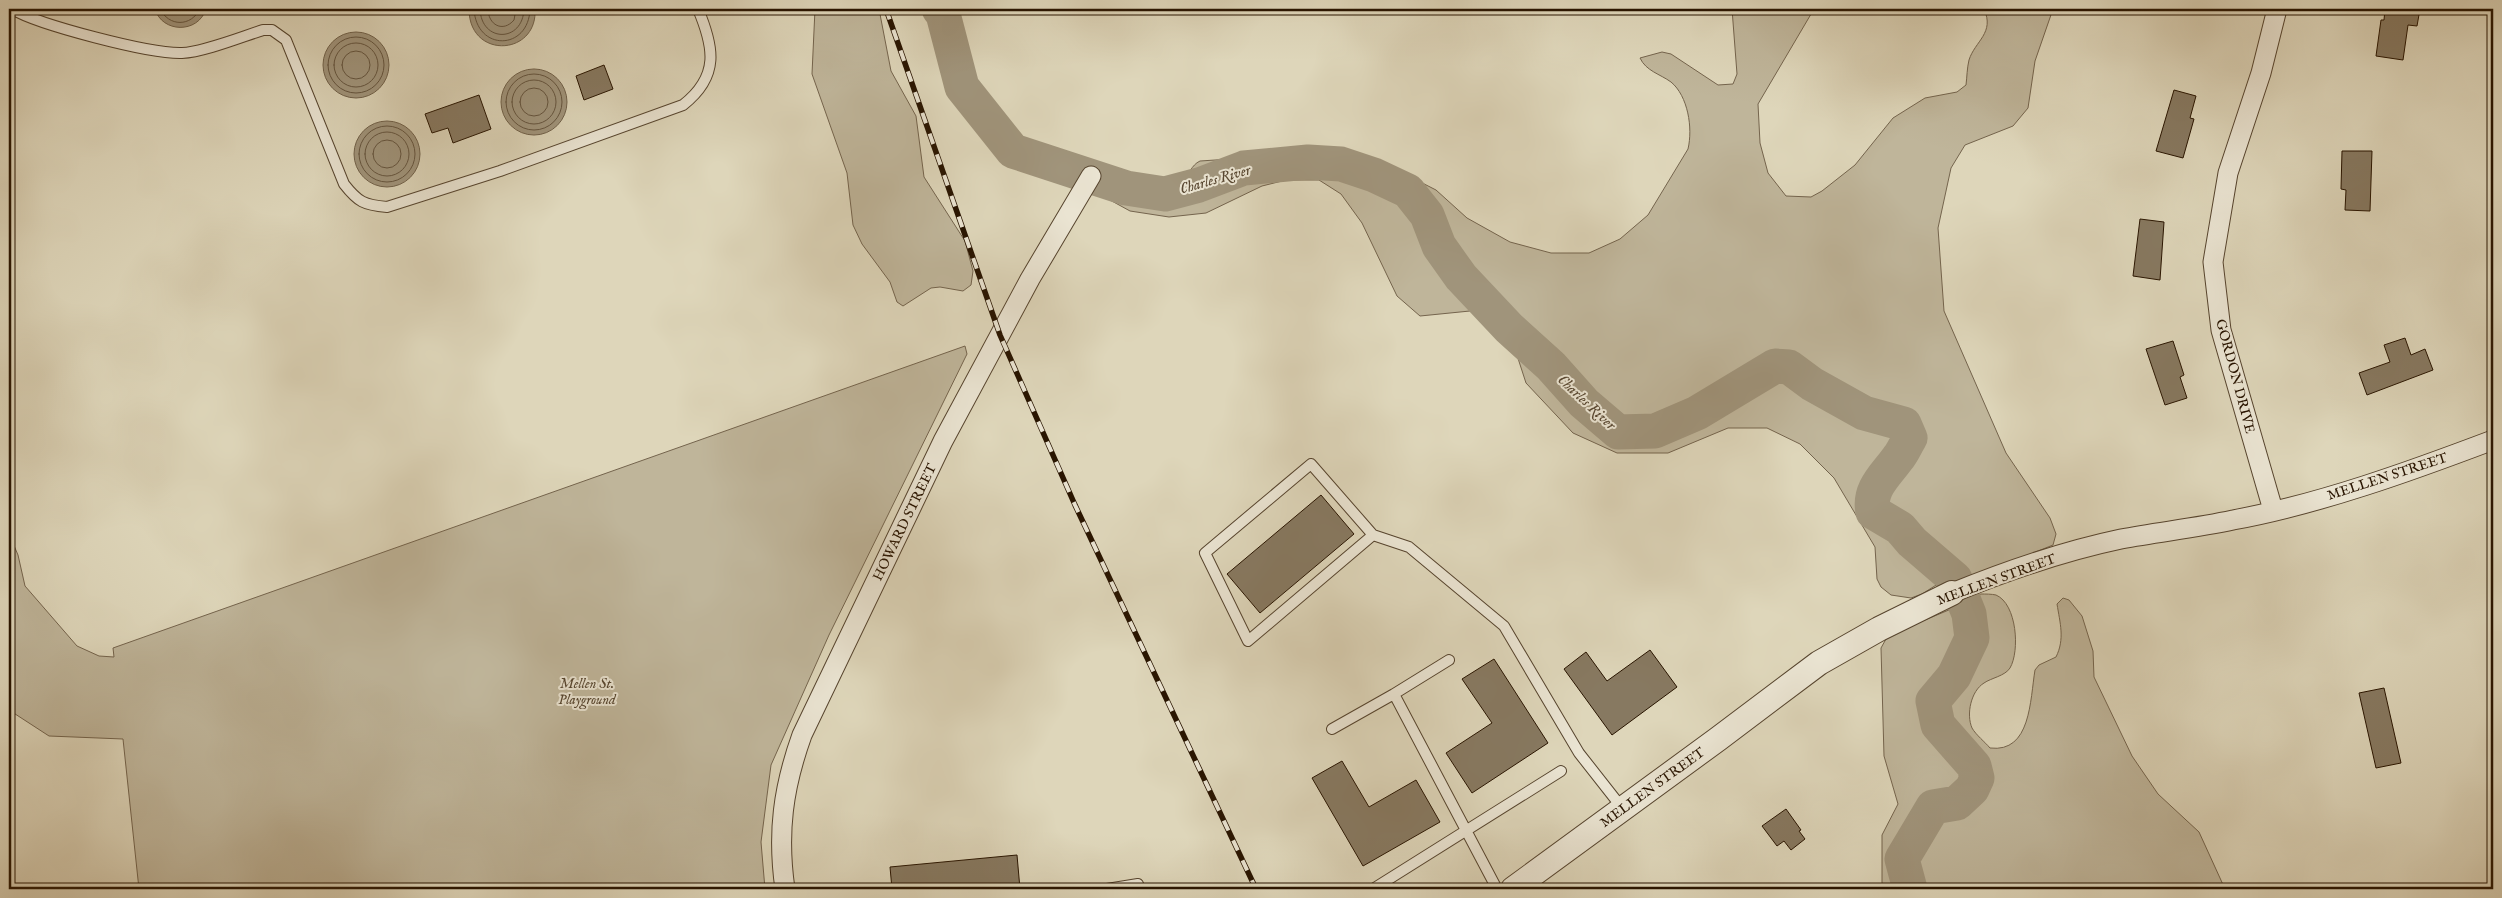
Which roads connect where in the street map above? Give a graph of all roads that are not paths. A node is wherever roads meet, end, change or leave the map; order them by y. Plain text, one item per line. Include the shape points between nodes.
1 (12, 9) edge
2 (698, 9) edge
3 (2277, 9) edge
4 (1091, 176) dead end
5 (2493, 440) edge
6 (2273, 510) junction
7 (1373, 535) junction
8 (1960, 590) joint
9 (1450, 660) dead end
10 (1394, 694) junction
11 (1332, 729) dead end
12 (1561, 771) dead end
13 (1623, 809) junction
14 (1466, 832) junction
15 (785, 889) edge
16 (1106, 889) edge
17 (1138, 889) edge
18 (1372, 889) edge
19 (1497, 889) edge
20 (1514, 889) edge

1 - 2 lane via 78,32 166,52 184,52 272,30 286,40 293,54 344,184 357,200 387,207 500,171 683,105 695,96 706,79 712,58 710,37
3 - 6 street, GORDON DRIVE via 2261,73 2228,173 2214,262 2221,330
4 - 15 street, HOWARD STREET via 1030,279 947,433 802,735 790,770 780,832
5 - 6 street, MELLEN STREET via 2392,476
6 - 8 street, MELLEN STREET via 2120,540 2043,560
7 - 7 lane via 1248,641 1205,553 1311,464
7 - 13 lane via 1409,547 1504,626 1579,753
8 - 13 street, MELLEN STREET via 1879,628 1819,663
9 - 10 lane
10 - 11 lane
10 - 14 lane
12 - 14 lane
13 - 20 street, MELLEN STREET
14 - 18 lane
14 - 19 lane
16 - 17 lane via 1138,884

